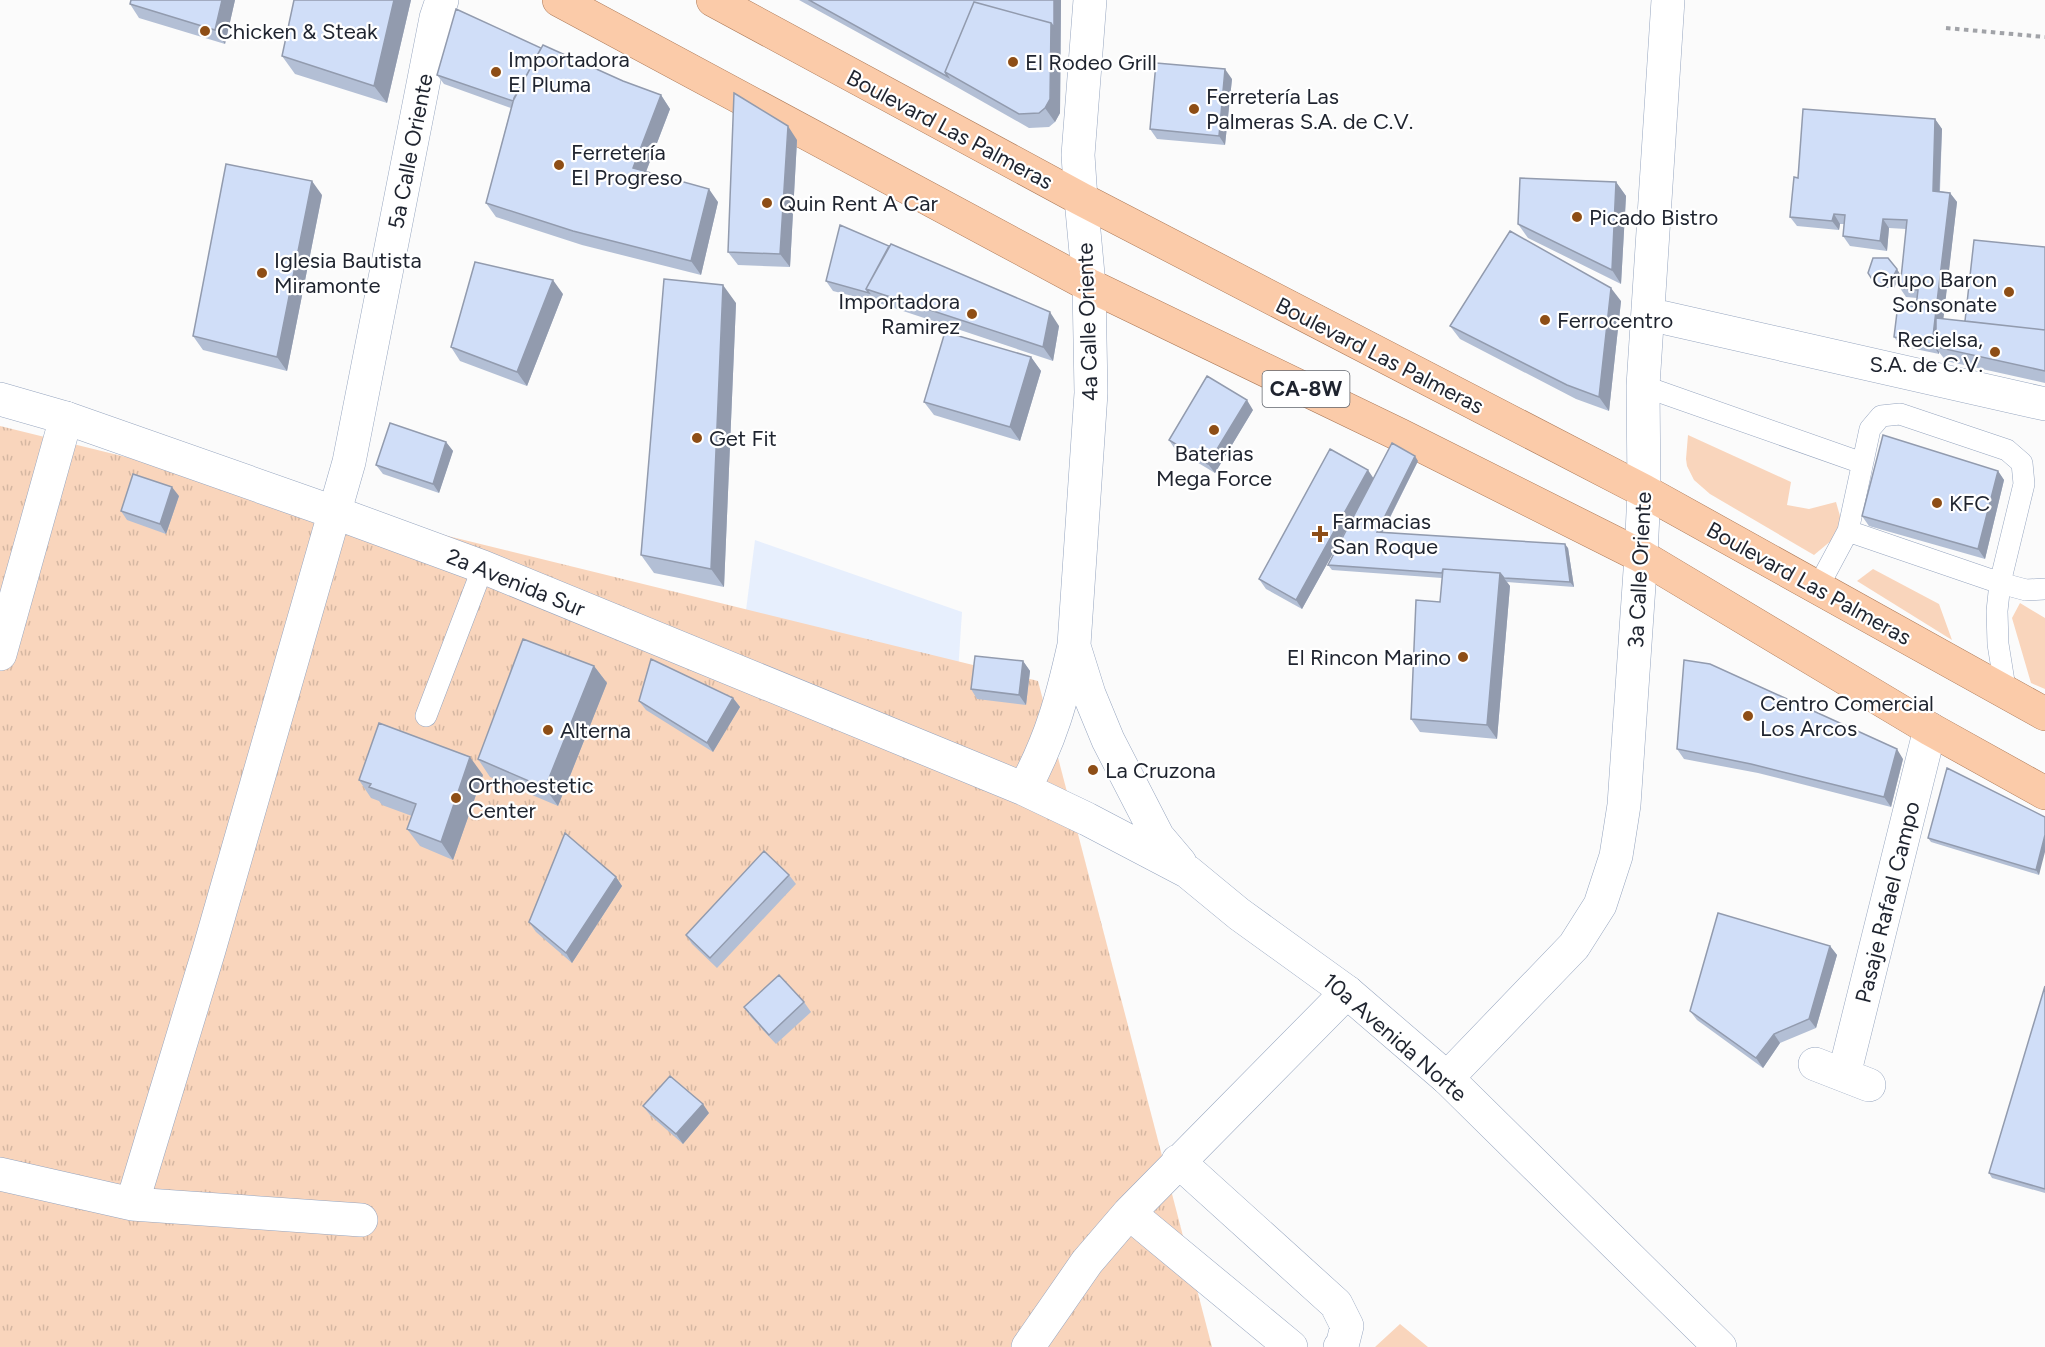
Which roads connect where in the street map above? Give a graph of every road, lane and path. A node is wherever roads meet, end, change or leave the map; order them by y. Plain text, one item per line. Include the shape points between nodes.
1 (442, 0) edge
2 (559, 0) edge
3 (713, 0) edge
4 (1090, 0) edge
5 (1668, 0) edge
6 (1946, 27) dead end
7 (2045, 37) edge
8 (1081, 200) junction
9 (1089, 285) junction
10 (1648, 314) junction
11 (1643, 386) junction
12 (0, 399) edge
13 (2045, 405) edge
14 (66, 418) junction
15 (1862, 463) junction
16 (1644, 491) junction
17 (336, 513) junction
18 (1848, 531) junction
19 (1641, 556) junction
20 (483, 567) junction
21 (2000, 583) junction
22 (1818, 587) junction
23 (2045, 589) edge
24 (1074, 645) junction
25 (0, 654) edge
26 (2006, 693) junction
27 (2045, 714) edge
28 (426, 716) dead end
29 (1930, 729) junction
30 (1024, 789) junction
31 (2045, 793) edge
32 (1188, 872) junction
33 (1347, 992) junction
34 (1843, 1075) dead end
35 (1447, 1078) junction
36 (1178, 1161) junction
37 (0, 1174) edge
38 (132, 1203) junction
39 (1129, 1213) junction
40 (361, 1221) dead end
41 (1028, 1347) edge
42 (1291, 1347) edge
43 (1340, 1347) edge
44 (1720, 1347) edge

1 - 17 street, 5a Calle Oriente via 350,462
2 - 9 main road, CA-8W
3 - 8 main road, Boulevard Las Palmeras
4 - 8 street, 4a Calle Oriente via 1078,155
5 - 10 street, 3a Calle Oriente
6 - 7 path
8 - 9 street, 4a Calle Oriente
8 - 16 main road, Boulevard Las Palmeras
9 - 19 main road, CA-8W
9 - 24 street, 4a Calle Oriente via 1091,393
10 - 11 street, 3a Calle Oriente
10 - 13 street
11 - 15 lane
11 - 16 street, 3a Calle Oriente
12 - 14 street, 2a Avenida Sur
14 - 17 street, 2a Avenida Sur
14 - 25 street
15 - 18 lane
15 - 21 lane via 1870,429 1881,416 1900,414 2007,450 2022,463 2024,484
16 - 19 street, 3a Calle Oriente
16 - 22 main road, Boulevard Las Palmeras
17 - 20 street, 2a Avenida Sur
17 - 38 street, 5a Calle Oriente
18 - 21 lane
18 - 22 lane
19 - 29 main road, CA-8W
19 - 35 street, 3a Calle Oriente via 1624,805 1616,856 1600,905 1574,946
20 - 28 lane
20 - 30 street, 2a Avenida Sur
21 - 23 lane via 2026,590
21 - 26 lane via 1998,644
22 - 26 main road, Boulevard Las Palmeras
24 - 30 street, 4a Calle Oriente via 1045,749
24 - 32 street, 4a Calle Oriente via 1108,740 1158,837
26 - 27 main road, Boulevard Las Palmeras
29 - 31 main road, CA-8W
29 - 34 street, Pasaje Rafael Campo
30 - 32 street, 10a Avenida Norte
32 - 33 street, 10a Avenida Norte
33 - 35 street, 10a Avenida Norte
33 - 36 street
35 - 44 street, 10a Avenida Norte
36 - 39 street
36 - 43 street via 1336,1304 1347,1326
37 - 38 street
38 - 40 street
39 - 41 street via 1087,1262
39 - 42 street

